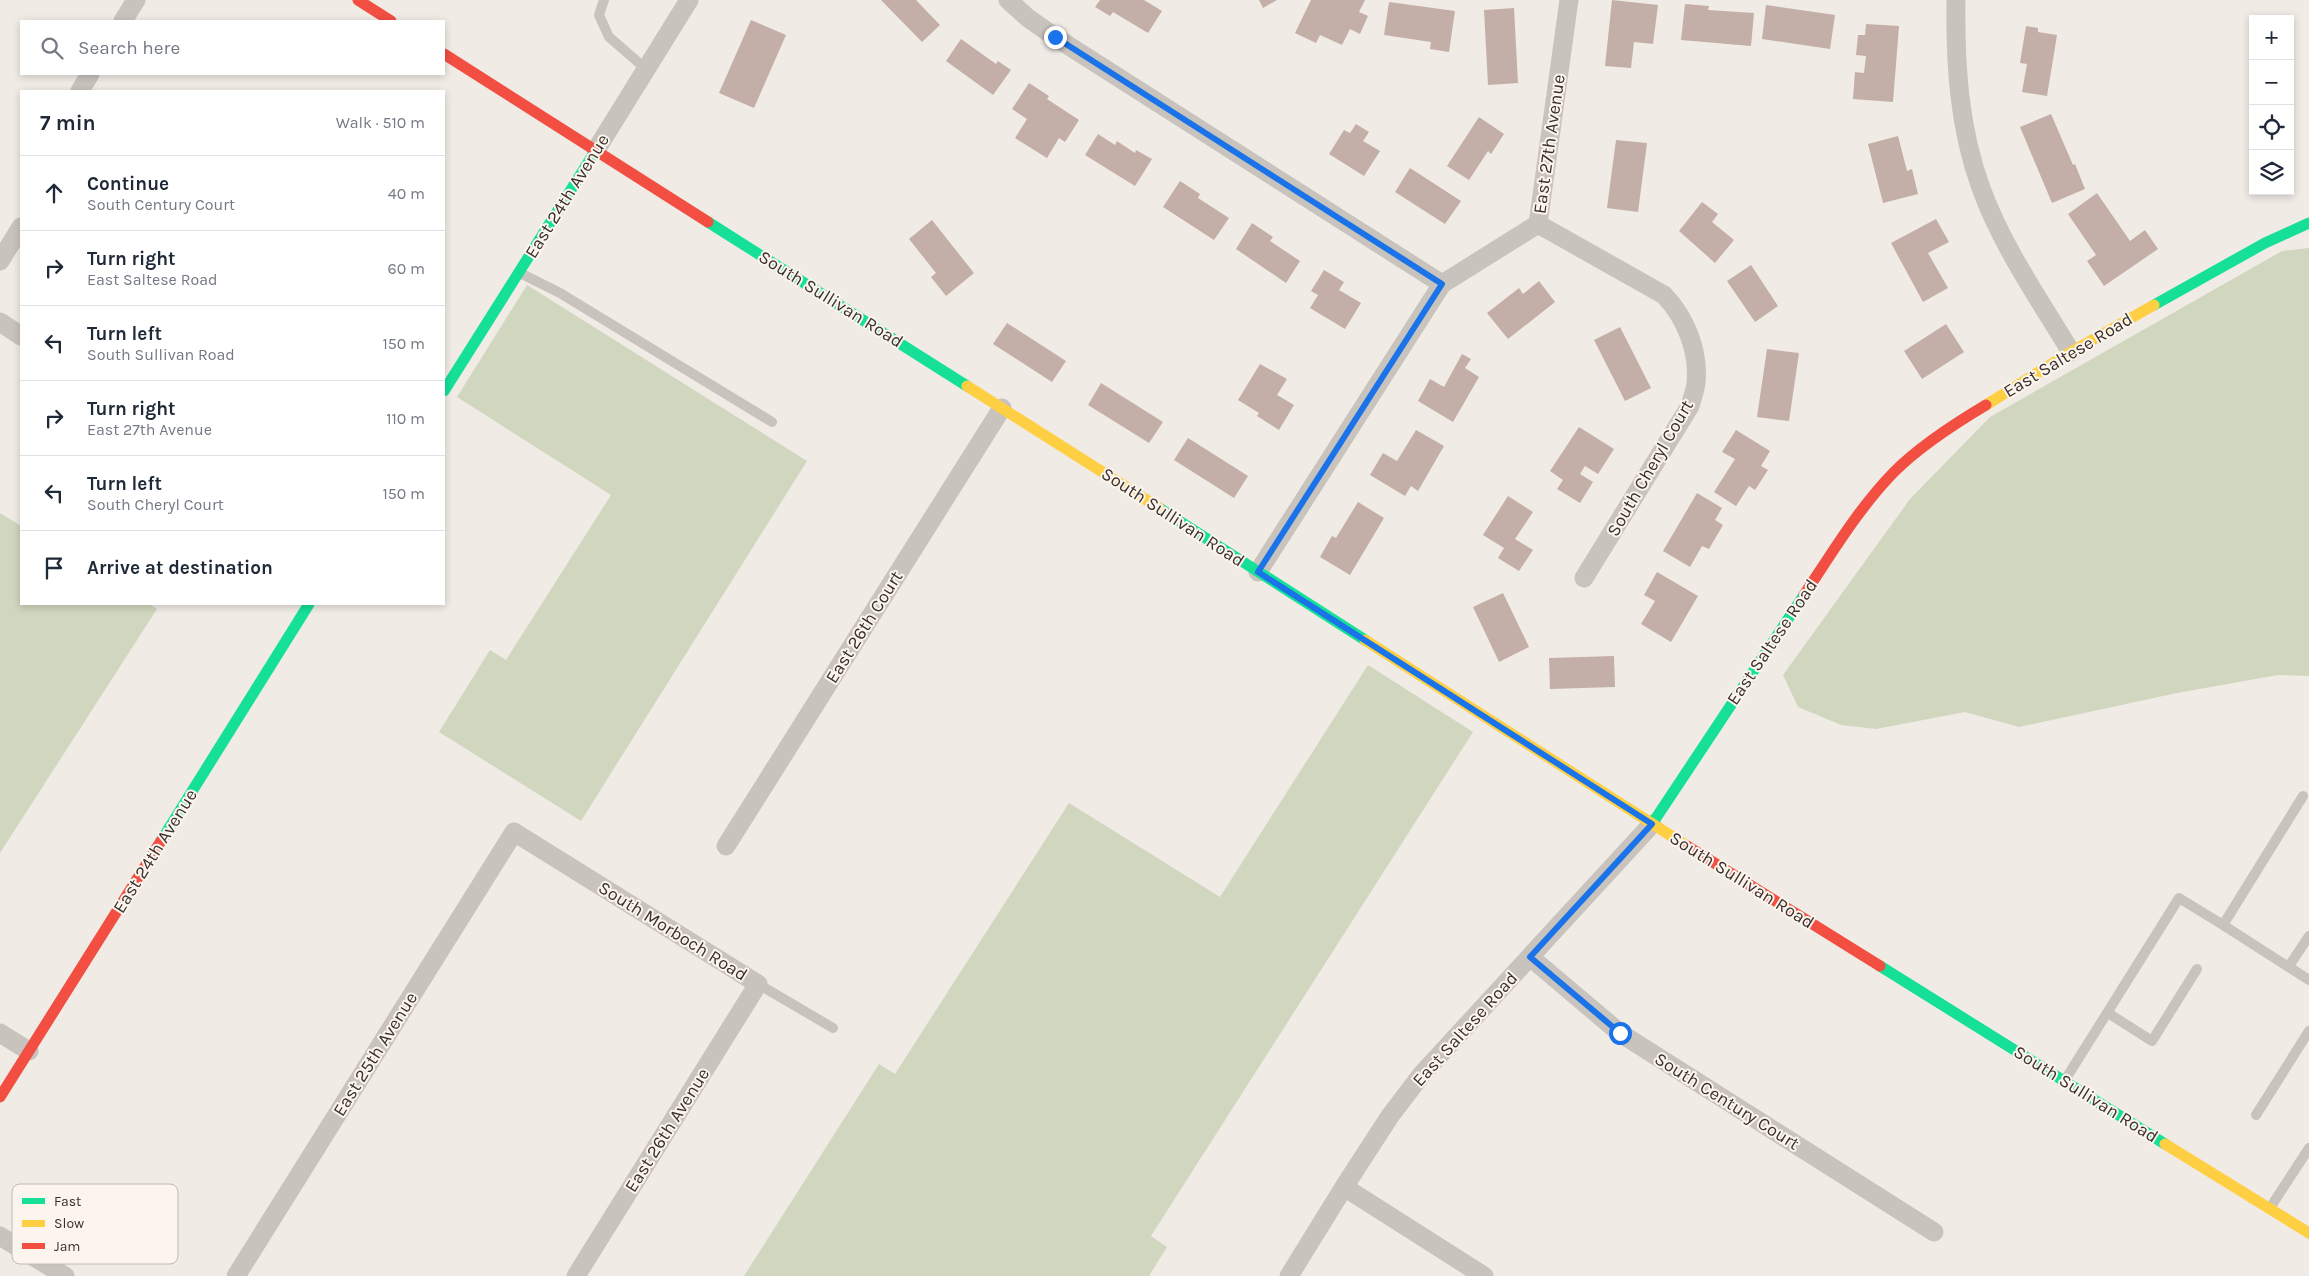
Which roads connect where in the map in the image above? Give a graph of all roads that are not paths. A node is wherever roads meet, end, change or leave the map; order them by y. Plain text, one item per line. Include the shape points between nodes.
1 (136, 0) edge
2 (358, 0) edge
3 (604, 0) edge
4 (689, 0) edge
5 (1008, 0) edge
6 (1569, 0) edge
7 (1956, 0) edge
8 (123, 20) edge
9 (390, 20) edge
10 (445, 55) edge
11 (646, 69) junction
12 (89, 75) edge
13 (81, 90) edge
14 (596, 150) junction
15 (2309, 223) edge
16 (1538, 224) junction
17 (20, 229) edge
18 (0, 261) edge
19 (519, 272) junction
20 (1442, 284) junction
21 (0, 322) edge
22 (20, 335) edge
23 (2071, 352) junction
24 (445, 389) edge
25 (1002, 408) junction
26 (772, 422) dead end
27 (1258, 572) junction
28 (1584, 578) dead end
29 (308, 605) edge
30 (2303, 796) dead end
31 (1652, 824) junction
32 (514, 832) joint
33 (726, 846) dead end
34 (2223, 925) junction
35 (2309, 936) edge
36 (1530, 957) junction
37 (2288, 966) junction
38 (2197, 969) dead end
39 (2309, 980) edge
40 (758, 984) junction
41 (2108, 1013) junction
42 (833, 1028) dead end
43 (2309, 1031) edge
44 (0, 1033) edge
45 (29, 1051) junction
46 (2065, 1081) junction
47 (0, 1097) edge
48 (2256, 1115) dead end
49 (2309, 1148) edge
50 (2306, 1159) edge
51 (1344, 1187) junction
52 (2269, 1209) junction
53 (1934, 1232) dead end
54 (2309, 1233) edge
55 (0, 1236) edge
56 (12, 1243) edge
57 (46, 1264) edge
58 (65, 1276) edge
59 (236, 1276) edge
60 (576, 1276) edge
61 (1289, 1276) edge
62 (1484, 1276) edge

1 - 8 street
2 - 9 main road
3 - 11 lane via 599,15 609,37
4 - 11 street, East 24th Avenue
5 - 20 street via 1055,37
6 - 16 street, East 27th Avenue
7 - 23 street via 1959,92 1968,147 1978,180 2004,240
10 - 14 main road, South Sullivan Road
11 - 14 street, East 24th Avenue
12 - 13 street
14 - 19 main road, East 24th Avenue
14 - 25 main road, South Sullivan Road
15 - 23 main road, East Saltese Road via 2265,242
16 - 20 street, East 27th Avenue
16 - 28 street, South Cheryl Court via 1664,295 1677,309 1685,325 1696,362 1696,384 1690,406
17 - 18 street
19 - 24 main road, East 24th Avenue
19 - 26 lane
20 - 27 street, East 27th Avenue
21 - 22 street
23 - 31 main road, East Saltese Road via 1950,428 1895,471 1875,493 1853,521
25 - 27 main road, South Sullivan Road
25 - 33 street, East 26th Court
27 - 31 main road, South Sullivan Road
29 - 45 main road, East 24th Avenue
30 - 34 lane
31 - 36 street, East Saltese Road
31 - 46 main road, South Sullivan Road
32 - 40 street, South Morboch Road
32 - 59 street, East 25th Avenue
34 - 37 lane
34 - 41 lane via 2180,898
35 - 37 lane
36 - 51 street, East Saltese Road via 1422,1074
36 - 53 street, South Century Court via 1620,1033
37 - 39 lane
38 - 41 lane via 2152,1041
40 - 42 lane, South Morboch Road
40 - 60 street, East 26th Avenue
41 - 46 lane
43 - 48 lane
44 - 45 street
45 - 47 main road, East 24th Avenue
46 - 52 main road, South Sullivan Road
49 - 50 lane
50 - 52 lane
51 - 61 street, East Saltese Road
51 - 62 street
52 - 54 main road, South Sullivan Road
55 - 56 street
57 - 58 street

